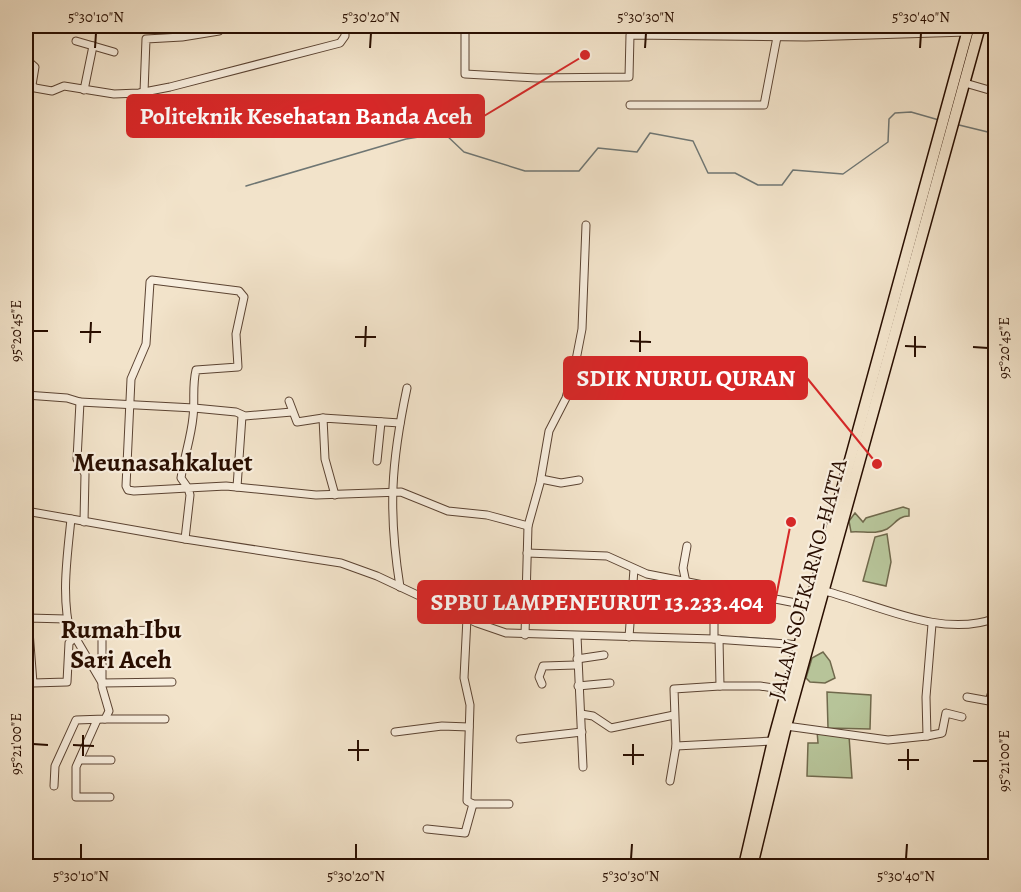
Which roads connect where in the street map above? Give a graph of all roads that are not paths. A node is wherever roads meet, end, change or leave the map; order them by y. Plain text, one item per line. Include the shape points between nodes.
1 (345, 26) edge
2 (465, 26) edge
3 (980, 26) edge
4 (968, 29) edge
5 (219, 32) dead end
6 (777, 37) junction
7 (76, 41) dead end
8 (93, 46) junction
9 (114, 52) dead end
10 (26, 59) edge
11 (965, 83) junction
12 (84, 90) junction
13 (144, 92) junction
14 (996, 92) edge
15 (630, 105) dead end
16 (952, 107) junction
17 (586, 225) dead end
18 (407, 388) dead end
19 (26, 395) edge
20 (289, 401) dead end
21 (80, 402) junction
22 (129, 405) junction
23 (194, 408) junction
24 (292, 412) junction
25 (242, 416) junction
26 (322, 418) junction
27 (381, 422) junction
28 (400, 423) junction
29 (861, 433) junction
30 (376, 461) dead end
31 (541, 479) junction
32 (579, 480) dead end
33 (237, 487) junction
34 (188, 488) junction
35 (392, 492) junction
36 (335, 495) junction
37 (26, 511) edge
38 (71, 519) junction
39 (85, 519) junction
40 (528, 526) junction
41 (186, 537) junction
42 (687, 546) dead end
43 (527, 553) junction
44 (634, 569) junction
45 (686, 583) junction
46 (400, 588) junction
47 (714, 588) junction
48 (825, 591) junction
49 (812, 606) junction
50 (468, 618) junction
51 (996, 618) edge
52 (66, 619) junction
53 (932, 624) junction
54 (171, 630) dead end
55 (102, 631) junction
56 (525, 632) junction
57 (629, 634) junction
58 (577, 636) junction
59 (75, 637) junction
60 (715, 637) junction
61 (805, 639) junction
62 (604, 655) dead end
63 (576, 662) junction
64 (995, 678) edge
65 (172, 682) dead end
66 (102, 683) junction
67 (610, 683) dead end
68 (542, 684) dead end
69 (578, 686) junction
70 (720, 686) junction
71 (788, 690) junction
72 (967, 698) dead end
73 (581, 714) junction
74 (674, 715) junction
75 (962, 717) dead end
76 (101, 719) junction
77 (165, 719) dead end
78 (786, 726) junction
79 (469, 727) junction
80 (395, 732) dead end
81 (582, 732) junction
82 (927, 736) junction
83 (520, 738) dead end
84 (773, 741) junction
85 (676, 746) junction
86 (81, 760) junction
87 (111, 760) dead end
88 (583, 767) dead end
89 (670, 781) dead end
90 (54, 786) dead end
91 (110, 797) dead end
92 (473, 804) junction
93 (509, 804) dead end
94 (427, 829) dead end
95 (996, 858) edge
96 (744, 867) edge
97 (753, 867) edge
98 (958, 867) edge

1 - 13 street via 340,43
2 - 6 street via 465,74 537,78 629,77 630,35
3 - 11 highway, JALAN SOEKARNO-HATTA
4 - 6 street
4 - 16 highway, JALAN SOEKARNO-HATTA
5 - 13 street via 146,39
6 - 15 street via 764,105
7 - 8 street
8 - 9 street
8 - 12 street
10 - 12 street via 35,67 35,88 52,92 64,86
11 - 14 street
11 - 16 highway, JALAN SOEKARNO-HATTA
12 - 13 street
16 - 29 highway, JALAN SOEKARNO-HATTA
17 - 31 street via 582,329 566,398 549,431
18 - 28 street
19 - 21 street
20 - 24 street
21 - 22 street
21 - 39 street via 77,459 85,474
22 - 23 street
22 - 23 street via 131,379 146,344 152,280 191,283 242,294 244,304 236,334 239,365 196,370 192,382
22 - 34 street via 127,488
23 - 25 street
23 - 34 street via 182,474
24 - 25 street
24 - 26 street via 297,422
25 - 33 street
26 - 27 street
26 - 36 street via 325,459
27 - 28 street
27 - 30 street
28 - 35 street
29 - 48 highway, JALAN SOEKARNO-HATTA
29 - 49 highway, JALAN SOEKARNO-HATTA
31 - 32 street via 561,483
31 - 40 street
33 - 34 street
33 - 36 street
34 - 41 street
35 - 36 street
35 - 40 street via 408,493 448,511 487,515
35 - 46 street via 392,540
37 - 38 street
38 - 39 street
38 - 52 street
39 - 41 street
40 - 43 street
41 - 46 street via 341,563
42 - 45 street via 683,568
43 - 44 street via 607,556
43 - 56 street
44 - 45 street
44 - 57 street
45 - 47 street
46 - 50 street
47 - 49 street
47 - 60 street
48 - 53 street
48 - 61 highway, JALAN SOEKARNO-HATTA
49 - 61 highway, JALAN SOEKARNO-HATTA
50 - 56 street via 506,633
50 - 79 street via 464,678 470,705
51 - 53 street via 981,624
52 - 59 street via 71,636
52 - 59 street via 28,618 33,683 67,682 69,643
53 - 82 street
54 - 55 street
55 - 59 street
55 - 66 street
56 - 58 street
57 - 58 street
57 - 60 street
58 - 63 street
59 - 66 street
60 - 61 street
60 - 70 street
61 - 71 highway, JALAN SOEKARNO-HATTA
61 - 78 highway, JALAN SOEKARNO-HATTA
62 - 63 street
63 - 68 street via 543,666 539,677
63 - 69 street
64 - 72 street via 989,701
65 - 66 street
66 - 76 street via 109,711
67 - 69 street
69 - 73 street
70 - 71 street
70 - 74 street via 674,689
71 - 84 highway, JALAN SOEKARNO-HATTA
73 - 74 street via 593,716 611,728
73 - 81 street
74 - 85 street
75 - 82 street via 946,713 942,733
76 - 77 street
76 - 86 street
76 - 90 street via 76,720 55,766
78 - 82 street via 888,740
78 - 97 highway, JALAN SOEKARNO-HATTA
79 - 80 street
79 - 92 street via 468,801
81 - 83 street
81 - 88 street
84 - 85 street
84 - 96 highway, JALAN SOEKARNO-HATTA
85 - 89 street
86 - 87 street
86 - 91 street via 76,767 76,797
92 - 93 street
92 - 94 street via 465,833
95 - 98 street via 991,863

